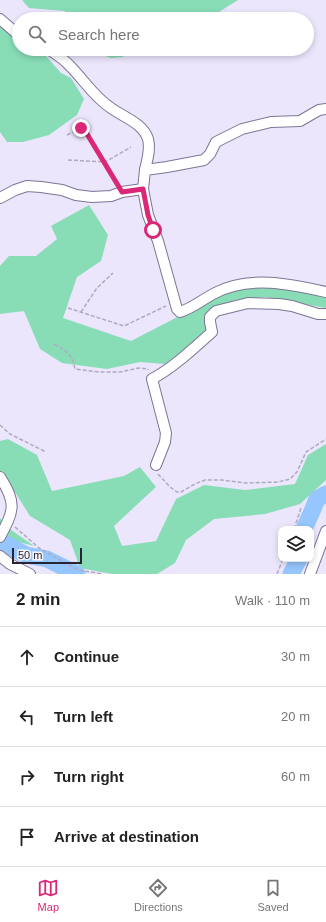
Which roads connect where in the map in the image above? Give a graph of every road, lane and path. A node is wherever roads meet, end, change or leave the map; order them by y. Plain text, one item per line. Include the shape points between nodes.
1 (0, 19) edge
2 (12, 29) edge
3 (59, 56) edge
4 (326, 109) edge
5 (67, 135) dead end
6 (131, 147) dead end
7 (68, 160) dead end
8 (105, 162) junction
9 (145, 170) junction
10 (143, 189) junction
11 (122, 192) junction
12 (0, 198) edge
13 (114, 273) dead end
14 (326, 292) edge
15 (175, 302) junction
16 (68, 308) dead end
17 (81, 312) junction
18 (326, 314) edge
19 (54, 344) dead end
20 (152, 379) junction
21 (0, 425) edge
22 (326, 439) edge
23 (46, 452) dead end
24 (156, 465) joint
25 (0, 477) edge
26 (301, 508) dead end
27 (8, 522) junction
28 (295, 526) edge
29 (326, 531) edge
30 (0, 537) edge
31 (0, 556) edge
32 (282, 562) edge
33 (30, 574) edge
34 (103, 574) edge
35 (277, 574) edge
36 (310, 574) edge

1 - 2 street
3 - 9 street via 94,95 142,129 150,149
4 - 9 street via 319,110 300,121 271,122 242,128 216,142 204,160
5 - 8 path via 84,129
6 - 8 path
7 - 8 path
8 - 11 path
9 - 10 street
10 - 11 street
10 - 15 street via 148,215
11 - 12 street via 111,196 92,197 41,186 27,186
13 - 17 path via 97,288
14 - 15 street via 270,282 239,284 216,292 180,312
15 - 17 path via 124,326
16 - 17 path
18 - 20 street via 279,304 254,303 216,311 210,317 212,332
19 - 20 path via 71,356 75,369 120,372 139,368 148,370
20 - 24 street via 166,433
21 - 23 path via 10,434
22 - 24 path via 306,452 297,472 290,479 278,482 205,480 177,492 155,471
25 - 27 street via 11,500 12,508
26 - 28 path
27 - 30 street
27 - 34 path via 39,548 78,570
29 - 36 street
31 - 33 street
32 - 35 path

